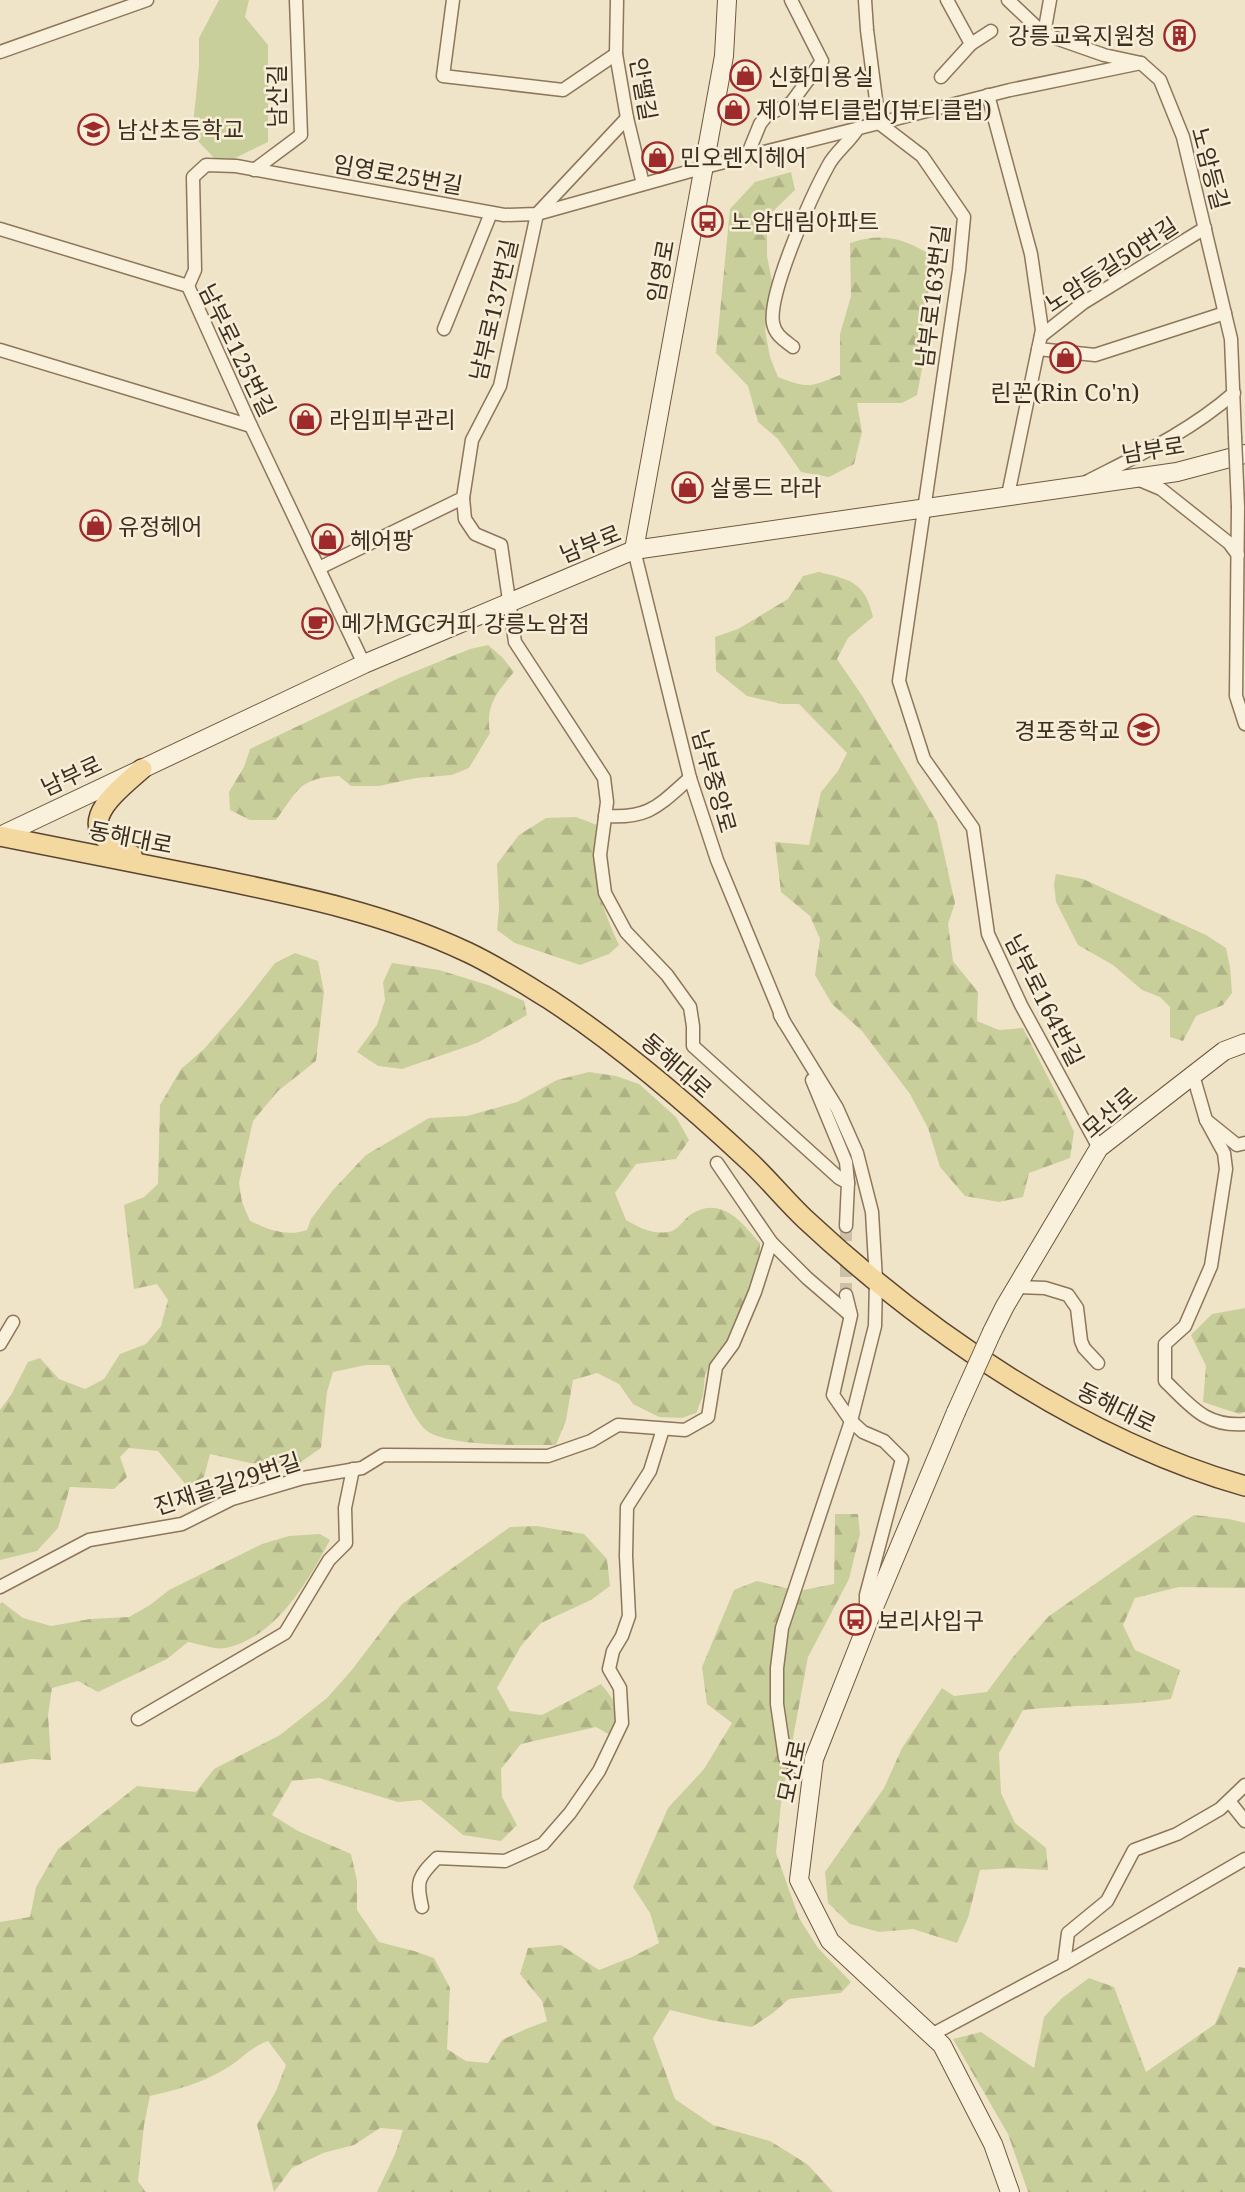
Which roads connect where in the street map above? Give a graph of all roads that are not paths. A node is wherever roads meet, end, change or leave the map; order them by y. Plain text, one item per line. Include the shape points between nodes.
1 (148, 0) edge
2 (296, 0) edge
3 (453, 0) edge
4 (617, 0) edge
5 (727, 0) edge
6 (791, 0) edge
7 (865, 0) edge
8 (947, 0) edge
9 (1008, 0) edge
10 (1050, 0) edge
11 (991, 31) dead end
12 (1044, 34) junction
13 (971, 44) junction
14 (0, 52) edge
15 (616, 54) junction
16 (1141, 63) junction
17 (941, 77) dead end
18 (988, 95) junction
19 (626, 118) junction
20 (879, 123) junction
21 (858, 128) junction
22 (747, 156) junction
23 (705, 167) junction
24 (254, 170) junction
25 (643, 184) junction
26 (491, 213) junction
27 (537, 214) junction
28 (1205, 228) junction
29 (0, 229) edge
30 (188, 286) junction
31 (1225, 313) junction
32 (444, 329) dead end
33 (1039, 342) junction
34 (793, 347) dead end
35 (0, 350) edge
36 (1234, 393) junction
37 (251, 426) junction
38 (1245, 454) edge
39 (1132, 477) junction
40 (1079, 485) junction
41 (1008, 495) junction
42 (463, 498) junction
43 (925, 507) junction
44 (634, 550) junction
45 (1238, 555) junction
46 (319, 568) junction
47 (509, 603) junction
48 (364, 664) junction
49 (1245, 724) edge
50 (142, 769) junction
51 (690, 778) junction
52 (605, 816) junction
53 (0, 836) edge
54 (166, 869) junction
55 (780, 1015) junction
56 (1245, 1043) edge
57 (1194, 1075) junction
58 (1206, 1120) junction
59 (1245, 1143) edge
60 (1099, 1148) junction
61 (717, 1163) dead end
62 (848, 1183) junction
63 (846, 1226) tunnel mouth
64 (771, 1241) junction
65 (876, 1280) junction
66 (1017, 1287) junction
67 (846, 1295) tunnel mouth
68 (851, 1315) junction
69 (13, 1322) dead end
70 (0, 1344) edge
71 (1098, 1363) dead end
72 (850, 1422) junction
73 (1245, 1424) edge
74 (663, 1429) junction
75 (353, 1469) junction
76 (1245, 1486) edge
77 (0, 1587) edge
78 (872, 1612) junction
79 (138, 1719) dead end
80 (812, 1778) junction
81 (1245, 1785) edge
82 (1228, 1801) junction
83 (1245, 1821) edge
84 (1245, 1859) edge
85 (422, 1907) dead end
86 (1063, 1964) junction
87 (931, 2035) junction
88 (1010, 2192) edge

1 - 14 street
2 - 24 street, 남산길 via 301,135
3 - 15 street via 443,76 563,90
4 - 15 street, 안땔길
5 - 23 street, 임영로 via 724,57
6 - 22 street via 822,61 791,103 767,115
7 - 20 street
8 - 13 street
9 - 12 street
10 - 12 street
11 - 13 street
12 - 16 street
13 - 17 street
15 - 19 street, 안땔길
16 - 18 street, 임영로25번길
16 - 28 street, 노암등길 via 1160,80 1183,137
18 - 20 street, 임영로25번길
18 - 33 street via 1031,254 1042,330
19 - 25 street, 안땔길
19 - 27 street, 남부로137번길
20 - 21 street, 임영로25번길
20 - 43 street, 남부로163번길 via 922,156 964,217
21 - 22 street, 임영로25번길
21 - 34 street via 829,163 781,277 772,322 775,332
22 - 23 street, 임영로25번길
23 - 25 street, 임영로25번길
23 - 44 street, 임영로
24 - 26 street, 임영로25번길
24 - 30 street, 임영로25번길 via 206,165 193,177 195,270
25 - 27 street, 임영로25번길
26 - 27 street, 임영로25번길
26 - 32 street
27 - 42 street, 남부로137번길 via 500,386 472,440
28 - 31 street, 노암등길
28 - 33 street, 노암등길50번길 via 1083,303
29 - 30 street, 남부로125번길
30 - 37 street, 남부로125번길
31 - 33 street via 1095,355
31 - 36 street, 노암등길
33 - 41 street
35 - 37 street
36 - 40 street via 1178,435
36 - 45 street, 노암등길, bridge
37 - 46 street, 남부로125번길
38 - 39 street, 남부로 via 1177,472
39 - 40 street, 남부로
39 - 45 street via 1161,489
40 - 41 street, 남부로
41 - 43 street, 남부로
42 - 46 street
42 - 47 street, 남부로137번길 via 465,519 475,534 502,545
43 - 44 street, 남부로
43 - 60 street, 남부로164번길 via 899,681 923,759 973,828 988,934
44 - 47 street, 남부로
44 - 51 street, 남부중앙로
45 - 49 street via 1236,696
46 - 48 street, 남부로125번길
47 - 48 street, 남부로
47 - 52 street via 514,642 604,778
48 - 50 street, 남부로
50 - 53 street, 남부로
50 - 54 main road via 108,800 99,827 114,848
51 - 52 street via 654,810
51 - 55 street, 남부중앙로 via 717,860
52 - 62 street via 600,855 605,893 626,932 690,1007 693,1046
53 - 54 main road, 동해대로
54 - 65 main road, 동해대로 via 312,898 397,924 468,953 525,985 617,1046
55 - 62 street, 남부중앙로 via 817,1090 846,1162
55 - 65 street, 남부중앙로 via 837,1108 857,1153 872,1212
56 - 57 street, 모산로 via 1224,1051
57 - 58 street
57 - 60 street, 모산로
58 - 59 street via 1237,1145
58 - 73 street via 1224,1153 1226,1169 1217,1231 1211,1265 1185,1326 1165,1344 1165,1381 1201,1415 1227,1425
60 - 66 street, 모산로
61 - 64 street
62 - 63 street, 남부중앙로
64 - 68 street
64 - 74 street, 진재골길29번길 via 733,1344 716,1367 708,1417 685,1430
65 - 72 street, 남부중앙로 via 875,1326
65 - 76 main road, 동해대로 via 967,1349 1080,1417 1201,1472
66 - 71 street via 1068,1294 1077,1308 1084,1348
66 - 78 street, 모산로, bridge via 956,1412
67 - 68 street
68 - 72 street via 833,1395
69 - 70 street
72 - 78 street via 884,1441 902,1459 866,1595
72 - 80 street, 남부중앙로 via 782,1628 777,1668 785,1758
74 - 75 street, 진재골길29번길 via 618,1425 591,1441 548,1456 383,1455
74 - 85 street via 650,1471 626,1507 629,1616 609,1669 620,1688 622,1723 599,1771 543,1844 505,1861 437,1858 417,1886
75 - 77 street, 진재골길29번길 via 232,1499 182,1524 89,1540
75 - 79 street via 345,1508 346,1543 329,1560 285,1633
78 - 80 street, 모산로 via 814,1759
80 - 87 street, 모산로 via 799,1880 830,1941
81 - 82 street
82 - 83 street
82 - 86 street via 1177,1834 1134,1850 1107,1901 1068,1934
84 - 86 street
86 - 87 street
87 - 88 street, 모산로 via 942,2045 993,2144

